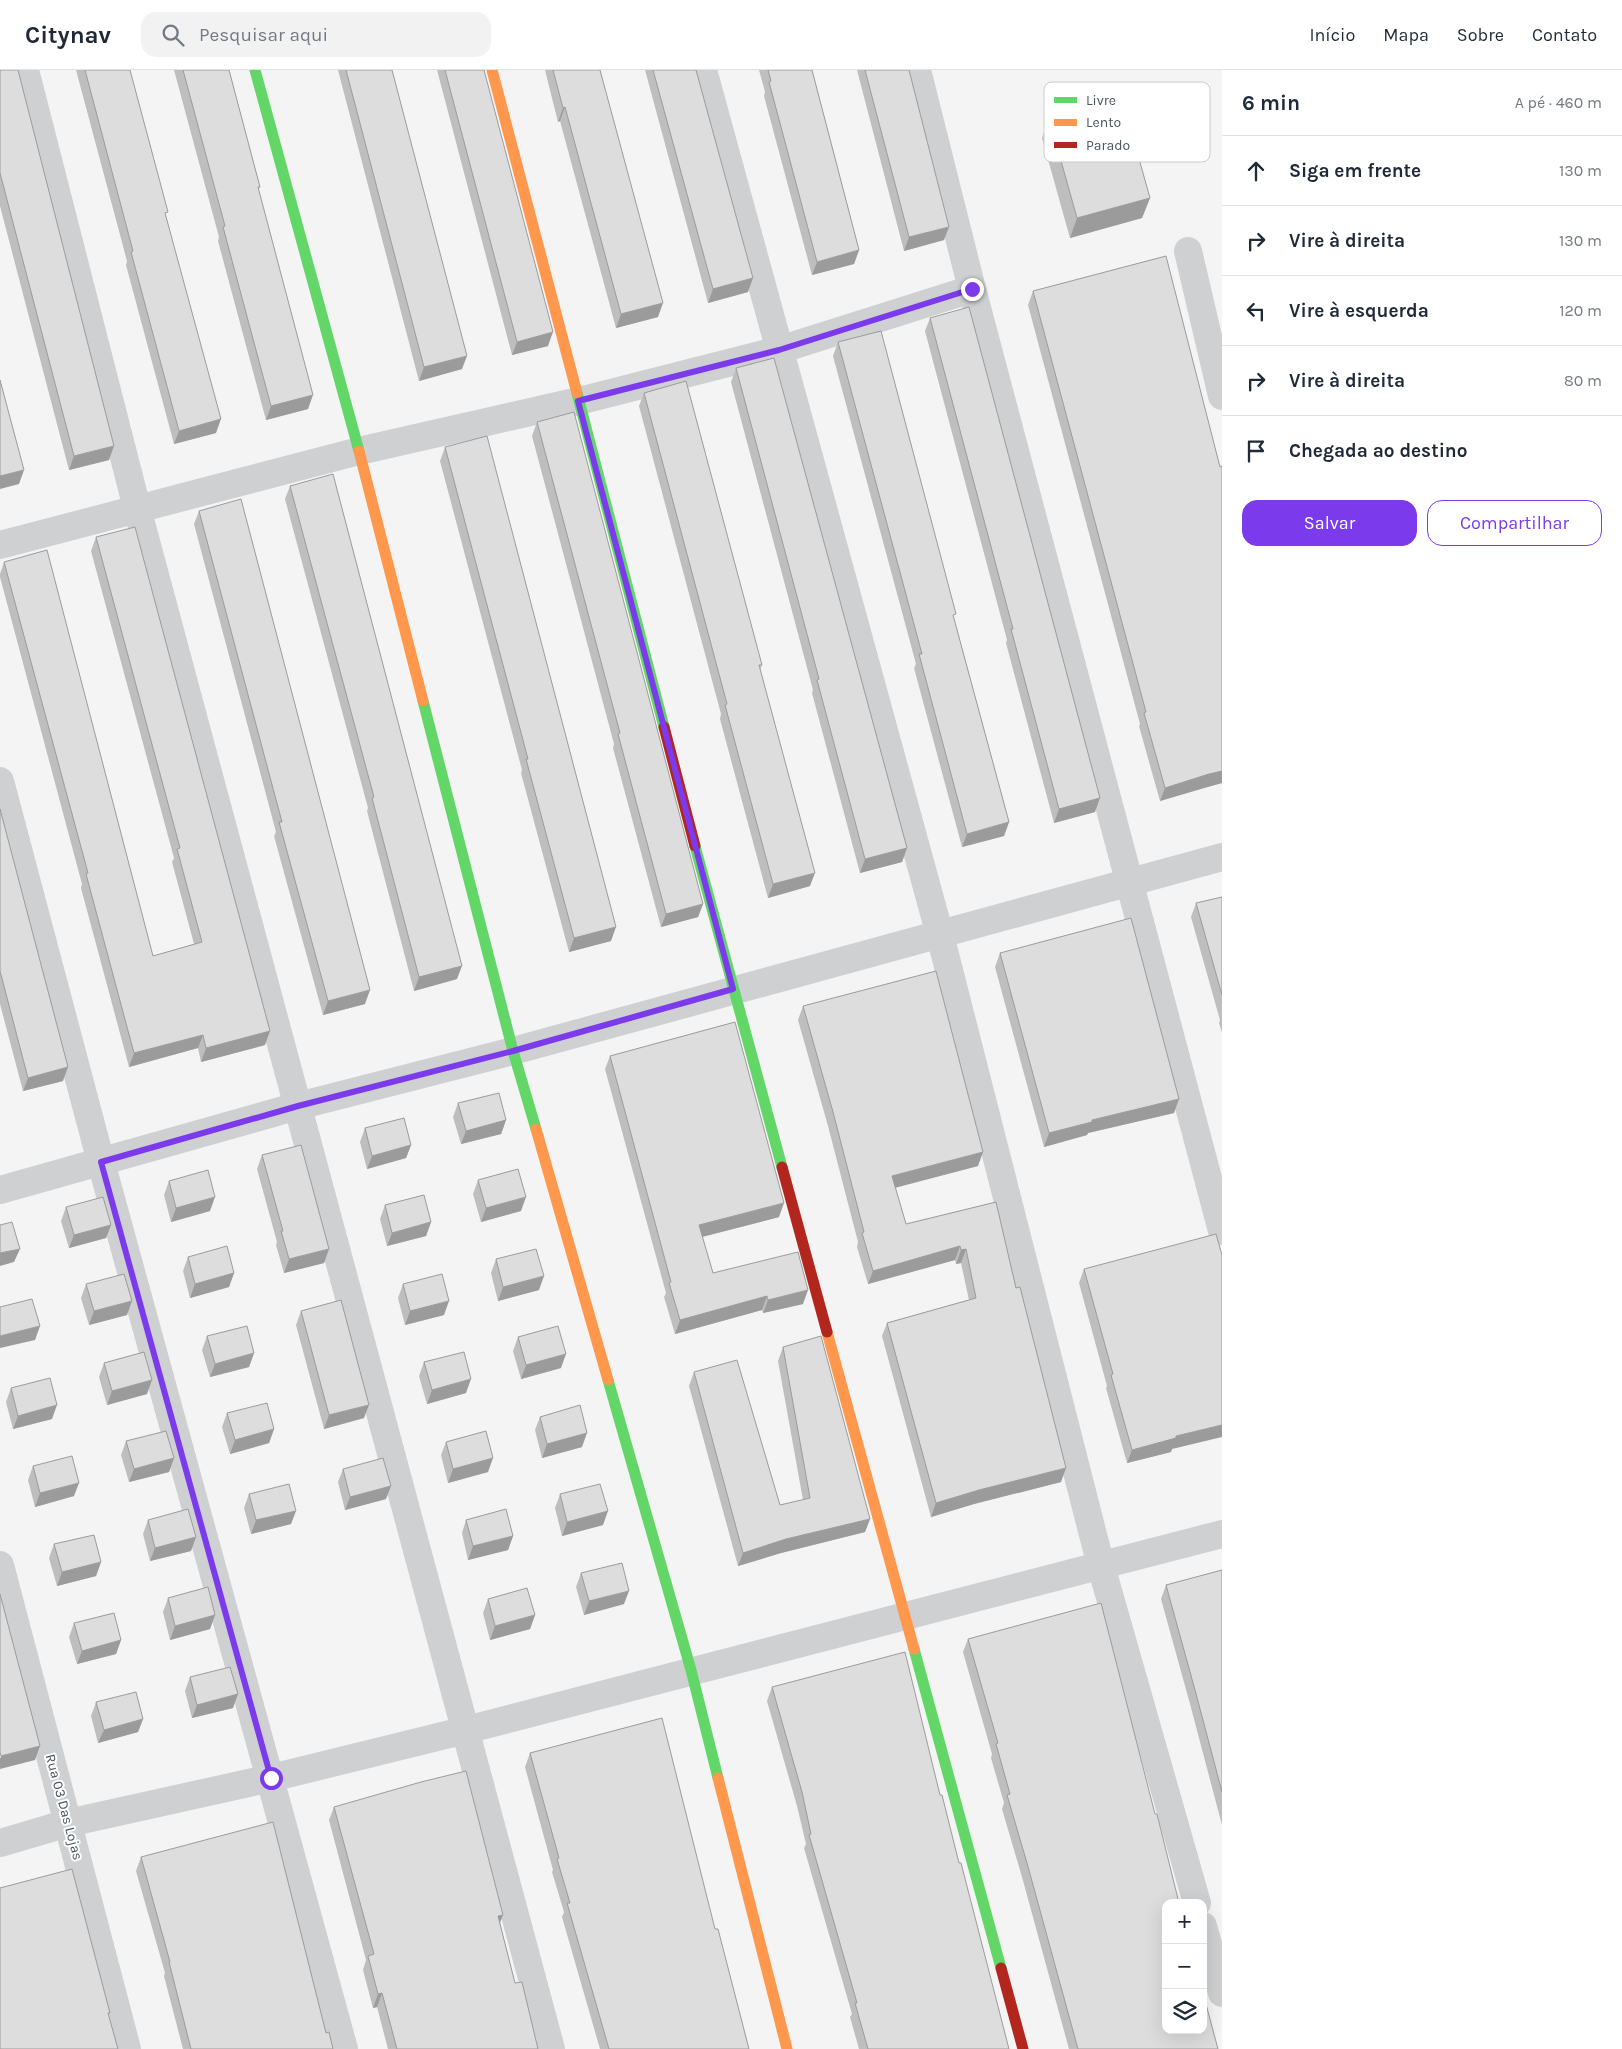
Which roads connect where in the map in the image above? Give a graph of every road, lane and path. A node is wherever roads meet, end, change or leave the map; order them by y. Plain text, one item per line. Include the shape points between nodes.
1 (25, 70) edge
2 (255, 70) edge
3 (492, 70) edge
4 (703, 70) edge
5 (917, 70) edge
6 (1188, 251) dead end
7 (972, 289) junction
8 (779, 350) junction
9 (1222, 396) edge
10 (578, 401) junction
11 (359, 451) junction
12 (137, 508) junction
13 (0, 545) edge
14 (0, 780) edge
15 (1222, 857) edge
16 (1130, 883) junction
17 (940, 935) junction
18 (733, 989) junction
19 (513, 1051) junction
20 (298, 1106) junction
21 (101, 1162) junction
22 (0, 1190) edge
23 (1222, 1231) edge
24 (1222, 1534) edge
25 (0, 1565) edge
26 (1101, 1566) junction
27 (904, 1616) junction
28 (691, 1670) junction
29 (466, 1730) junction
30 (271, 1778) junction
31 (68, 1823) junction
32 (0, 1843) edge
33 (1195, 1899) edge
34 (1207, 1940) edge
35 (1222, 1993) edge
36 (128, 2049) edge
37 (344, 2049) edge
38 (551, 2049) edge
39 (787, 2049) edge
40 (1023, 2049) edge

1 - 12 street
2 - 11 street
3 - 10 street
4 - 8 street
5 - 7 street
6 - 9 street
7 - 8 street
7 - 16 street
8 - 10 street
8 - 17 street
10 - 11 street
10 - 18 street
11 - 12 street
11 - 19 street
12 - 13 street
12 - 20 street
14 - 21 street
15 - 16 street
16 - 17 street
16 - 23 street
17 - 18 street
17 - 26 street
18 - 19 street
18 - 27 street
19 - 20 street
19 - 28 street
20 - 21 street
20 - 29 street
21 - 22 street
21 - 30 street
24 - 26 street
25 - 31 street, Rua 03 Das Lojas
26 - 27 street
26 - 33 street
27 - 28 street
27 - 40 street
28 - 29 street
28 - 39 street
29 - 30 street
29 - 38 street
30 - 31 street
30 - 37 street
31 - 32 street
31 - 36 street, Rua 03 Das Lojas
34 - 35 street

